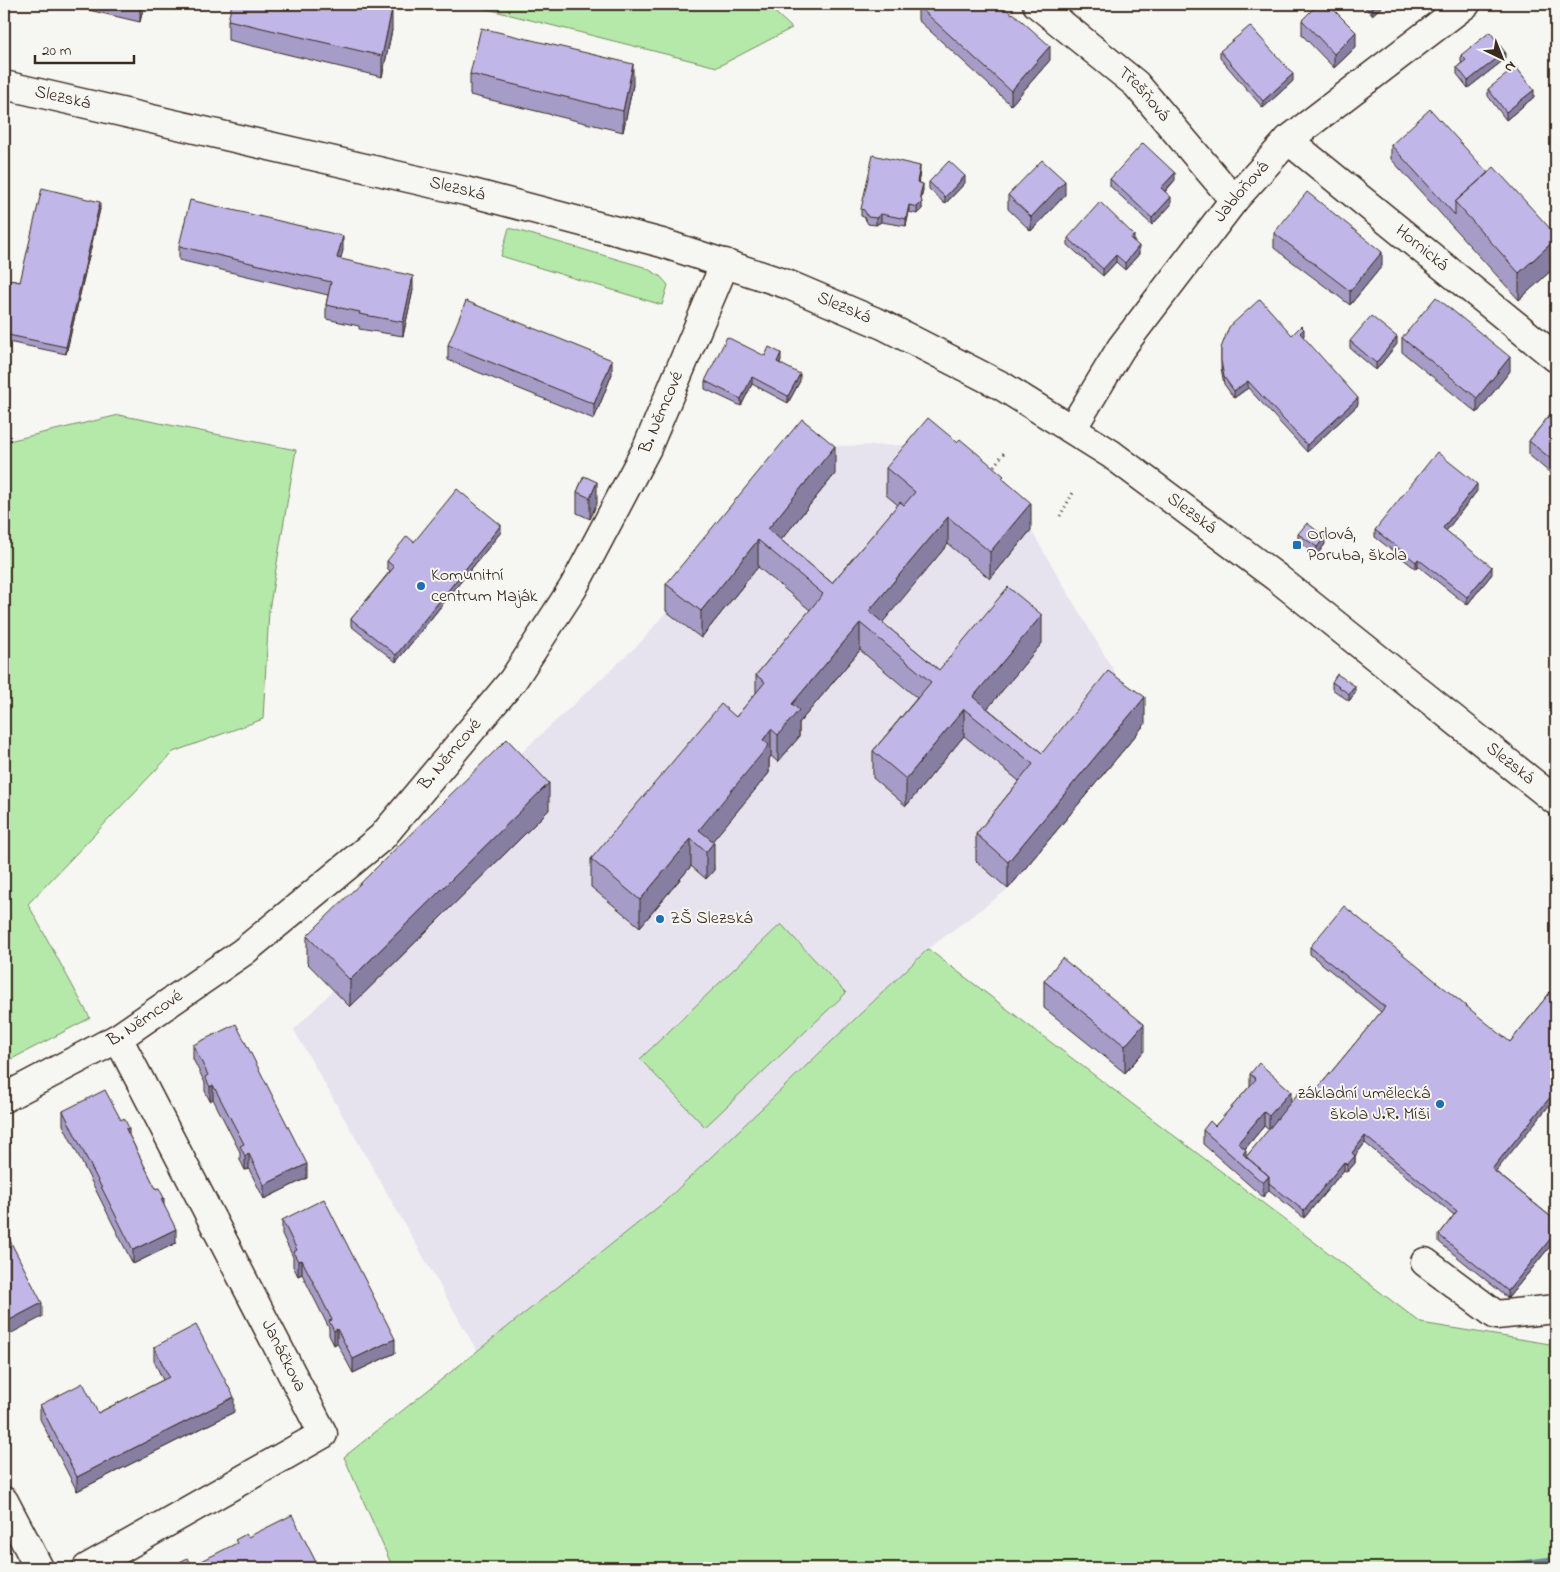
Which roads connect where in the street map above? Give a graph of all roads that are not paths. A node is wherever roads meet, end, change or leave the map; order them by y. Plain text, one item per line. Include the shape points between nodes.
1 (1037, 4) edge
2 (1466, 4) edge
3 (4, 85) edge
4 (1288, 140) junction
5 (1234, 200) junction
6 (725, 263) junction
7 (1556, 358) edge
8 (1072, 429) junction
9 (1556, 801) edge
10 (118, 1038) junction
11 (4, 1098) edge
12 (1424, 1262) dead end
13 (1556, 1309) edge
14 (4, 1501) edge
15 (39, 1568) edge
16 (87, 1568) edge

1 - 5 street, Třešňová via 1136,84
2 - 4 street, Jabloňová
3 - 6 street, Slezská via 465,191
4 - 5 street, Jabloňová
4 - 7 street, Hornická
5 - 8 street, Jabloňová via 1121,348
6 - 8 street, Slezská via 790,285 883,325 1002,386
6 - 10 street, B. Němcové via 648,448 573,588 513,680 382,837 243,952
8 - 9 street, Slezská via 1276,577
10 - 11 street, B. Němcové
10 - 16 street, Janáčkova via 323,1434
12 - 13 street via 1496,1315
14 - 15 street

